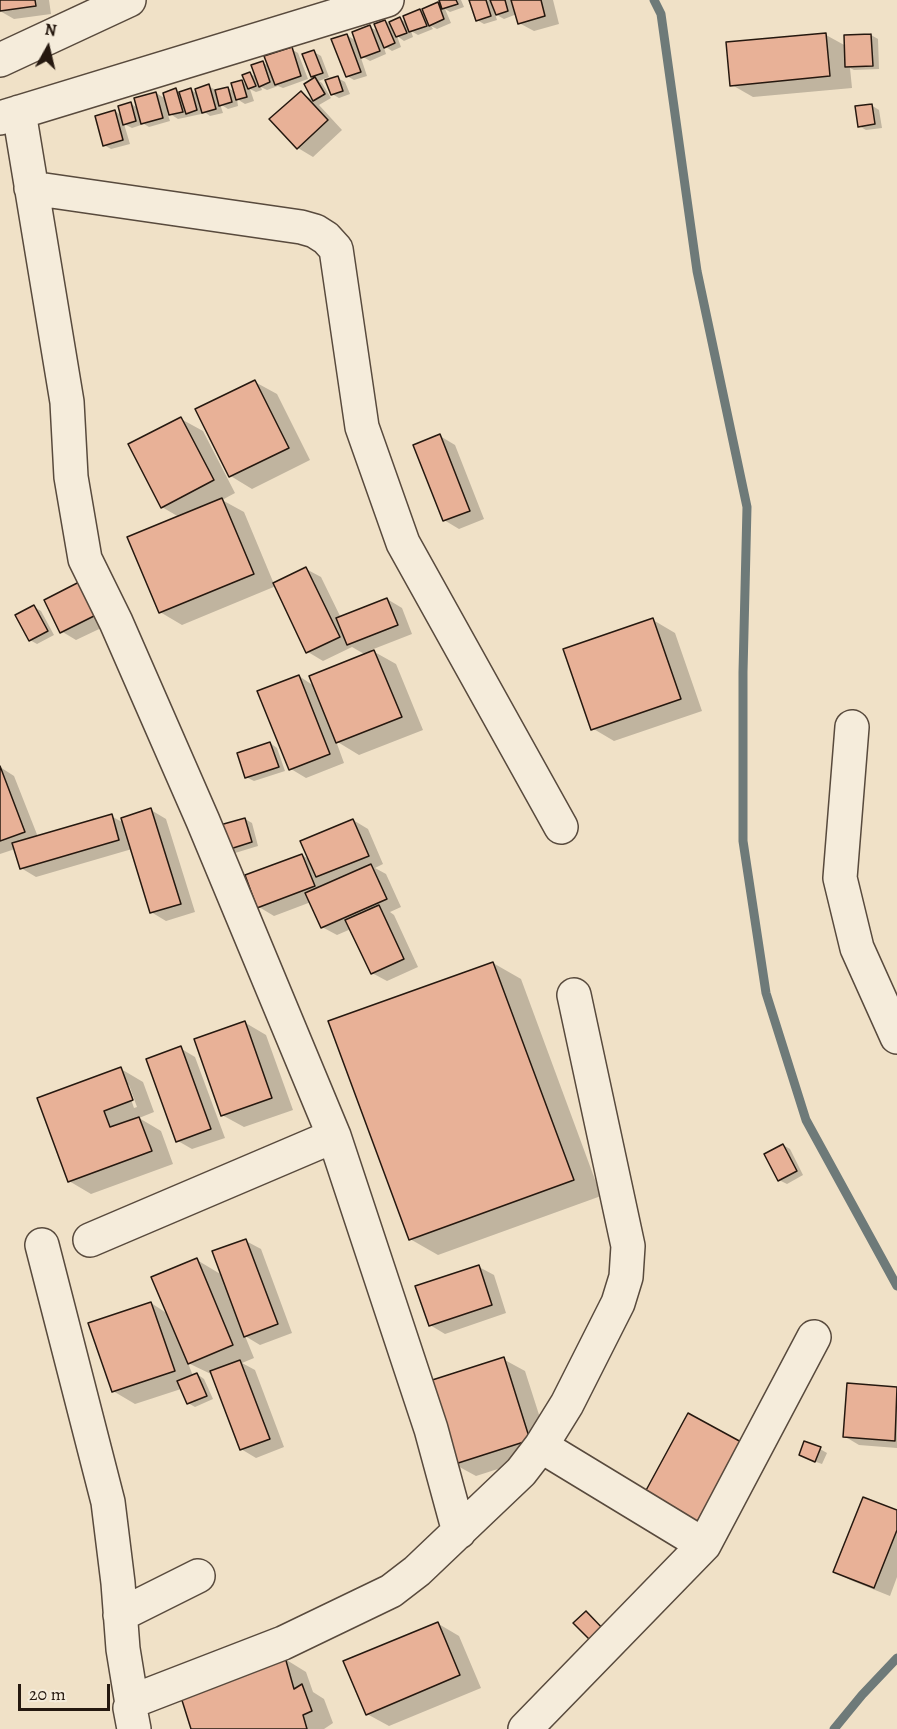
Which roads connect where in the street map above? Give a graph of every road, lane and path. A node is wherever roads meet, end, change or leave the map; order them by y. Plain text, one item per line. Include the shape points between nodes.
1 (129, 0) edge
2 (387, 0) edge
3 (0, 60) edge
4 (10, 115) edge
5 (32, 188) junction
6 (852, 727) dead end
7 (561, 827) dead end
8 (574, 995) dead end
9 (897, 1037) edge
10 (334, 1136) junction
11 (90, 1240) dead end
12 (42, 1245) dead end
13 (814, 1337) dead end
14 (541, 1446) junction
15 (459, 1532) junction
16 (704, 1545) junction
17 (198, 1576) dead end
18 (120, 1615) junction
19 (133, 1716) edge
20 (525, 1729) edge

1 - 3 street
2 - 4 street
4 - 5 street
5 - 7 street via 301,227 326,237 336,249 362,427 403,543
5 - 10 street via 68,402 71,477 86,559 203,821
6 - 9 street via 840,878 857,948
8 - 14 street via 628,1246 626,1276 618,1304
10 - 11 street
10 - 15 street via 430,1429
12 - 18 street via 108,1502
13 - 16 street
14 - 15 street
14 - 16 street
15 - 19 street via 391,1591 283,1642 138,1699
16 - 20 street
17 - 18 street
18 - 19 street

